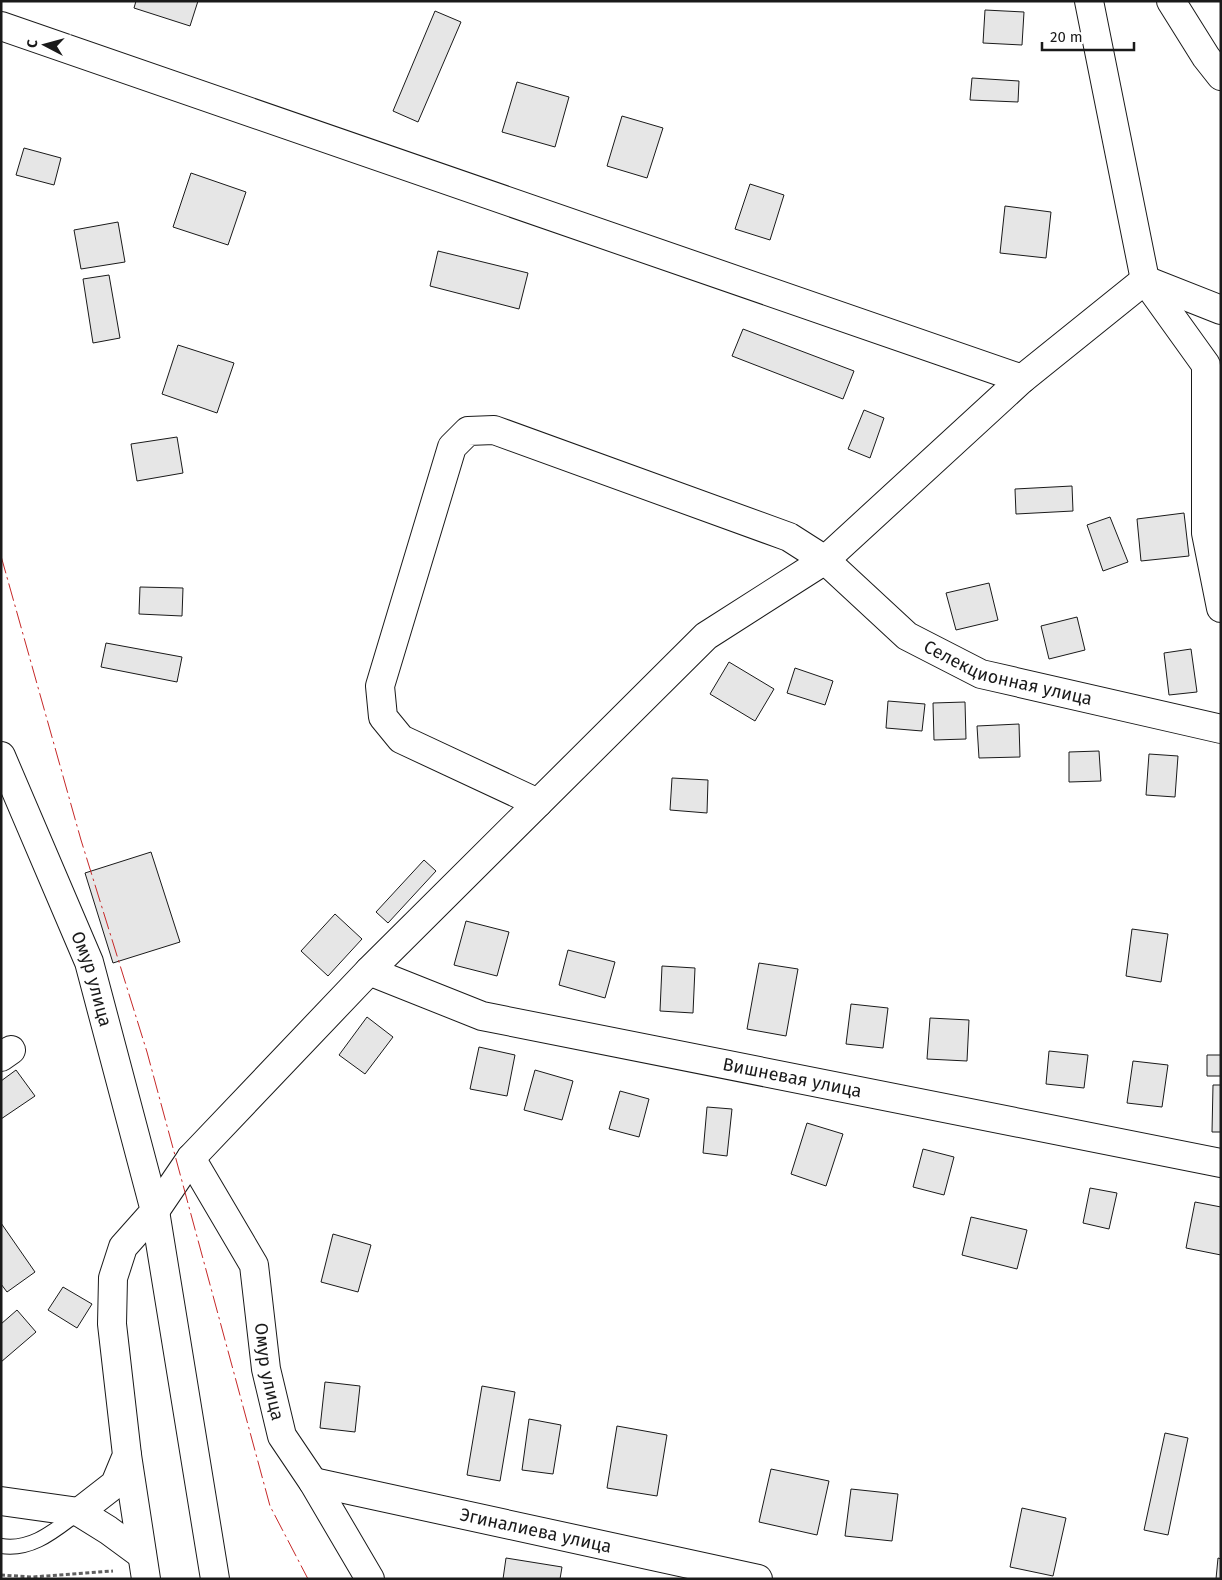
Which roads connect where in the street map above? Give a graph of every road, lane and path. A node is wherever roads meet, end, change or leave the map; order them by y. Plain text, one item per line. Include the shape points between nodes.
1 (1089, 1) edge
2 (1171, 1) edge
3 (1, 26) edge
4 (1221, 76) edge
5 (1145, 280) junction
6 (1221, 310) edge
7 (1022, 379) junction
8 (825, 560) junction
9 (1221, 608) edge
10 (1221, 729) edge
11 (1, 756) edge
12 (538, 803) junction
13 (369, 971) junction
14 (192, 1158) junction
15 (1221, 1163) edge
16 (155, 1211) junction
17 (127, 1455) junction
18 (313, 1482) junction
19 (1, 1501) edge
20 (79, 1512) junction
21 (1, 1546) edge
22 (144, 1567) edge
23 (114, 1571) dead end
24 (1, 1575) edge
25 (214, 1579) edge
26 (370, 1579) edge
27 (758, 1579) edge

1 - 5 street
2 - 4 street
3 - 7 street
5 - 6 street
5 - 7 street
5 - 9 street via 1206,366 1206,533
7 - 8 street
8 - 10 street, Селекционная улица via 907,636 981,674
8 - 12 street via 706,636
8 - 12 street, Селекционная улица via 790,536 494,430 468,431 452,447 382,676 382,717 401,739
11 - 16 street, Омур улица via 90,962
12 - 13 street
13 - 14 street
13 - 15 street, Вишневая улица via 482,1016
14 - 16 street
14 - 18 street, Омур улица via 254,1265 266,1369 282,1436
16 - 17 street via 123,1247 113,1278 112,1324
16 - 25 street, Омур улица
17 - 20 street via 115,1484
17 - 22 street
18 - 26 street, Омур улица
18 - 27 street, Эгиналиева улица
19 - 20 street
20 - 21 lane via 40,1541 12,1548
20 - 22 street via 108,1530
23 - 24 path via 32,1577

